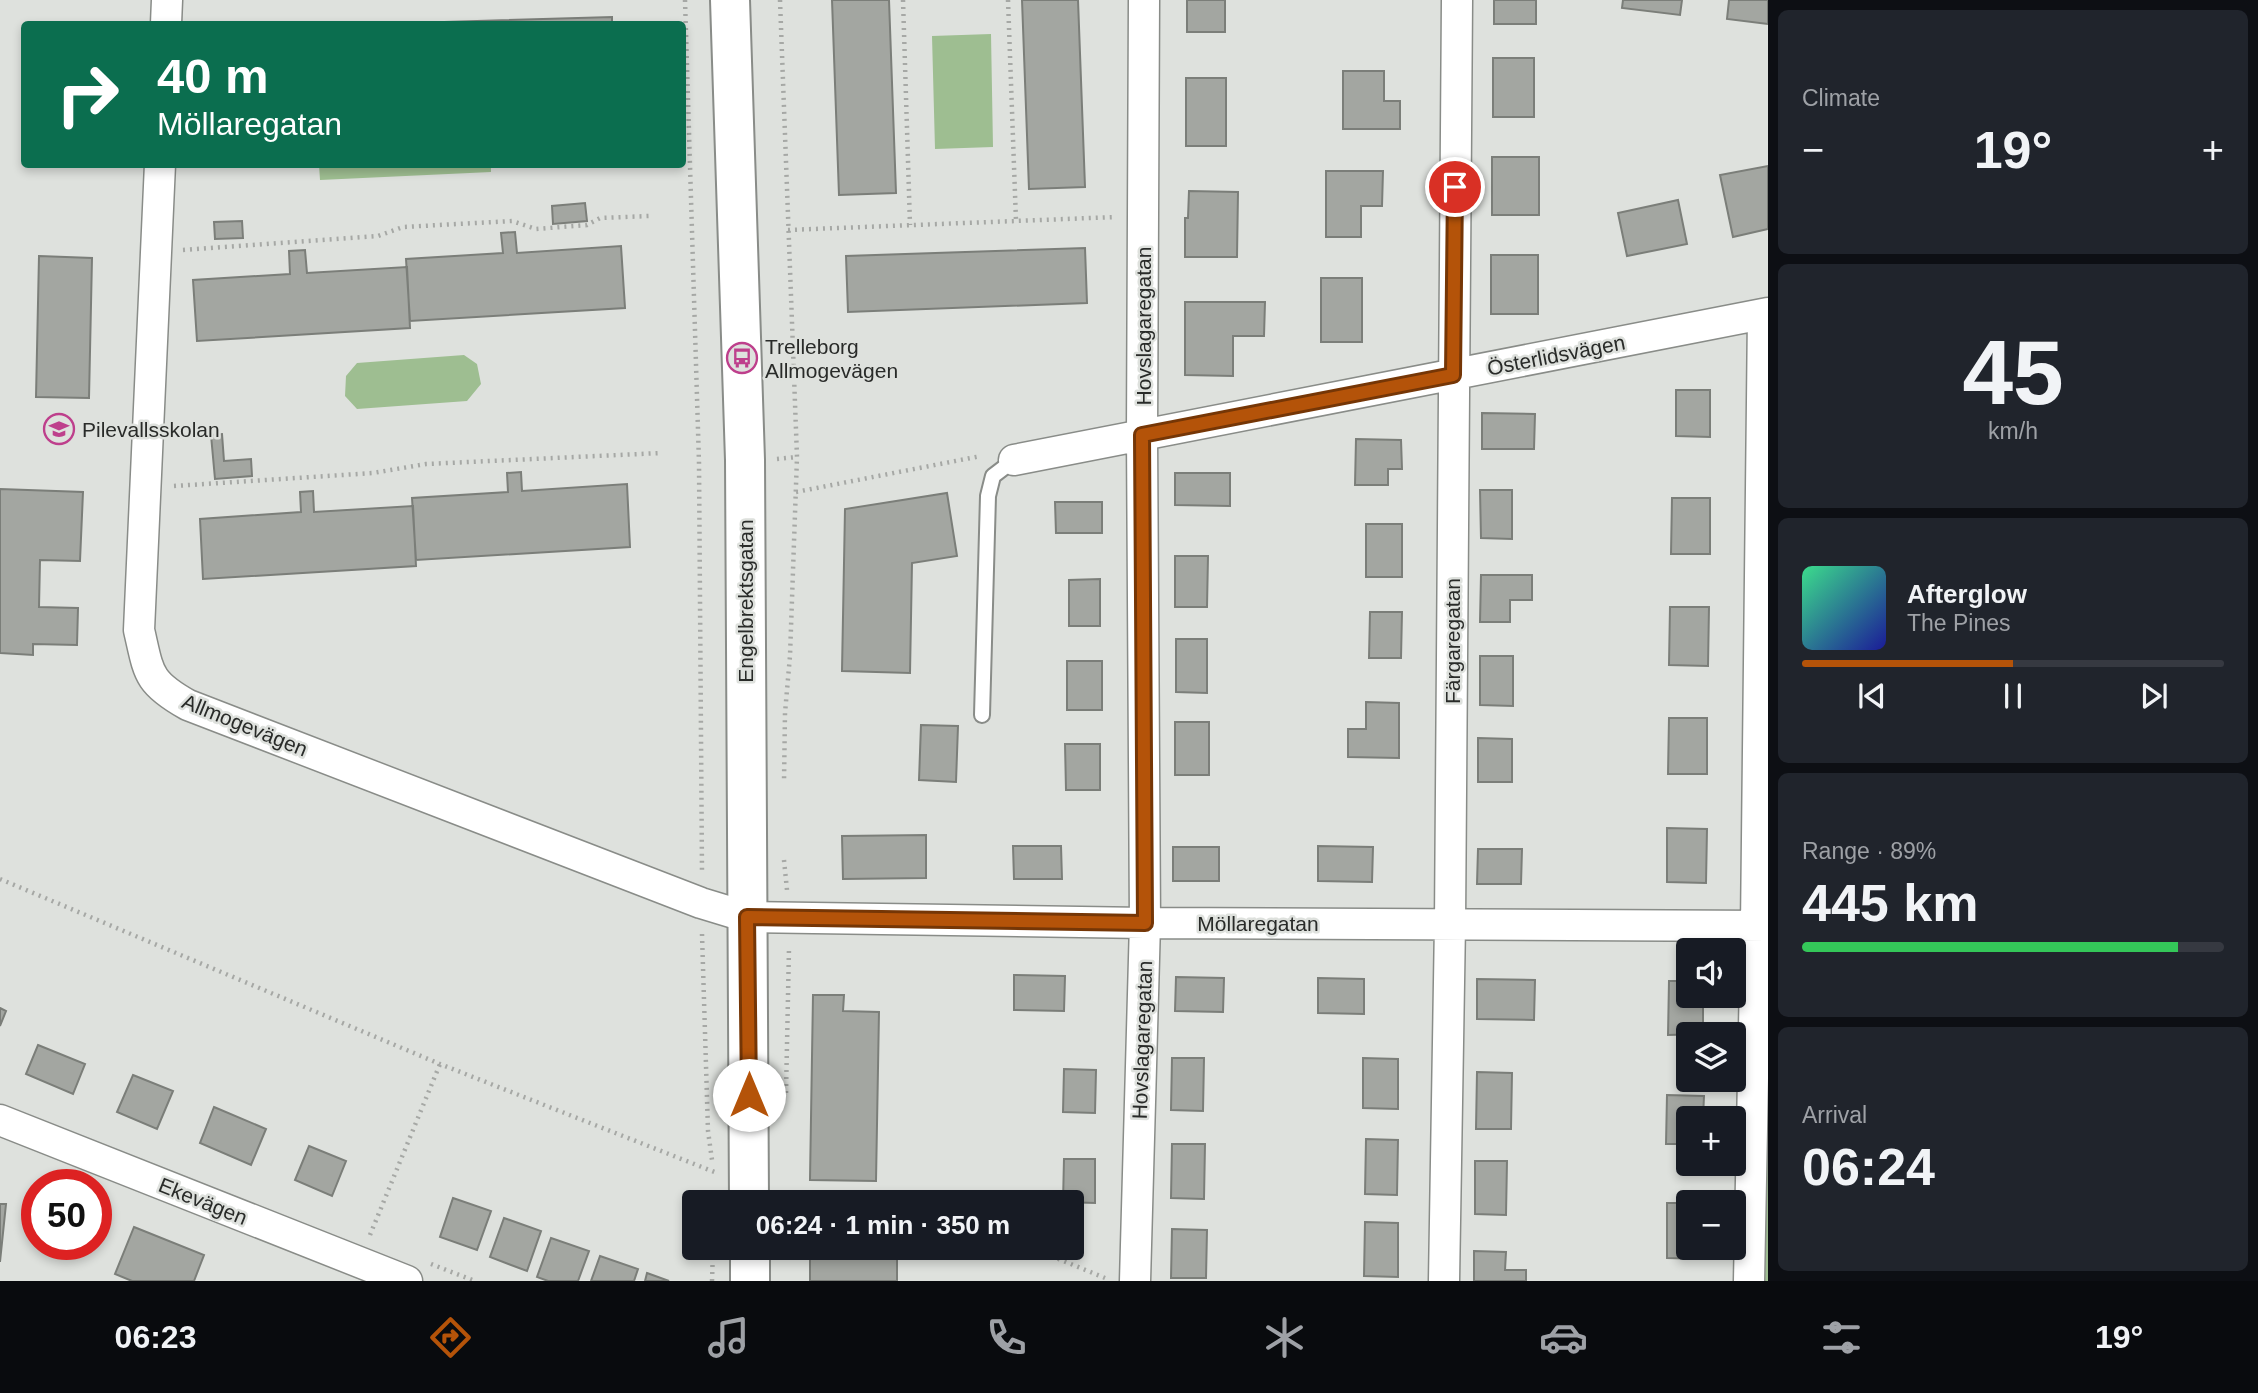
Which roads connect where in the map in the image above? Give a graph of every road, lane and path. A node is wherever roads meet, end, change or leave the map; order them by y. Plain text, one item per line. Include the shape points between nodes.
1 (167, 0) edge
2 (685, 0) edge
3 (730, 0) edge
4 (780, 0) edge
5 (902, 0) edge
6 (1008, 0) edge
7 (1144, 0) edge
8 (1457, 0) edge
9 (166, 21) edge
10 (686, 21) edge
11 (686, 33) edge
12 (160, 168) edge
13 (649, 216) dead end
14 (1143, 216) junction
15 (1016, 221) junction
16 (910, 225) junction
17 (788, 230) junction
18 (156, 251) junction
19 (1766, 314) edge
20 (1453, 375) junction
21 (1142, 435) junction
22 (661, 453) dead end
23 (1014, 460) junction
24 (145, 488) junction
25 (796, 492) junction
26 (982, 715) dead end
27 (784, 795) dead end
28 (783, 850) dead end
29 (0, 879) edge
30 (701, 903) junction
31 (747, 917) junction
32 (789, 918) junction
33 (1145, 923) junction
34 (1450, 923) junction
35 (1762, 926) edge
36 (439, 1064) junction
37 (785, 1099) dead end
38 (0, 1120) edge
39 (774, 1190) edge
40 (713, 1260) edge
41 (750, 1260) edge
42 (1061, 1260) edge
43 (367, 1270) edge
44 (407, 1281) edge
45 (712, 1281) edge
46 (750, 1281) edge
47 (1111, 1281) edge
48 (1135, 1281) edge
49 (1444, 1281) edge
50 (1749, 1281) edge

1 - 9 street
2 - 10 path
3 - 31 main road, Engelbrektsgatan via 745,460
4 - 17 path
5 - 16 path
6 - 15 path
7 - 14 street, Hovslagaregatan
8 - 20 street, Färgaregatan
11 - 30 path via 699,463
12 - 18 street, Allmogevägen
13 - 18 path via 600,218 587,225 536,229 512,220 403,228 378,236
14 - 15 path
14 - 21 street, Hovslagaregatan
15 - 16 path
16 - 17 path
17 - 25 path
18 - 24 street, Allmogevägen
19 - 20 street, Österlidsvägen
19 - 35 street
20 - 21 street, Österlidsvägen
20 - 34 street, Färgaregatan
21 - 23 street, Österlidsvägen
21 - 33 street, Hovslagaregatan
22 - 24 path via 426,464 373,473
23 - 25 path via 995,454
23 - 26 lane via 993,476 988,496
24 - 30 street, Allmogevägen via 139,630 149,675 167,693
25 - 27 path
28 - 32 path
29 - 36 path
30 - 31 street, Allmogevägen
30 - 36 path via 708,1131 714,1173
31 - 32 street, Möllaregatan
31 - 39 main road, Engelbrektsgatan
32 - 33 street, Möllaregatan
32 - 37 path
33 - 34 street, Möllaregatan
33 - 48 street, Hovslagaregatan
34 - 35 street, Möllaregatan
34 - 49 street, Färgaregatan
35 - 50 street
36 - 43 path
38 - 43 street, Ekevägen
40 - 45 path
41 - 46 main road
42 - 47 path
43 - 44 street, Ekevägen

